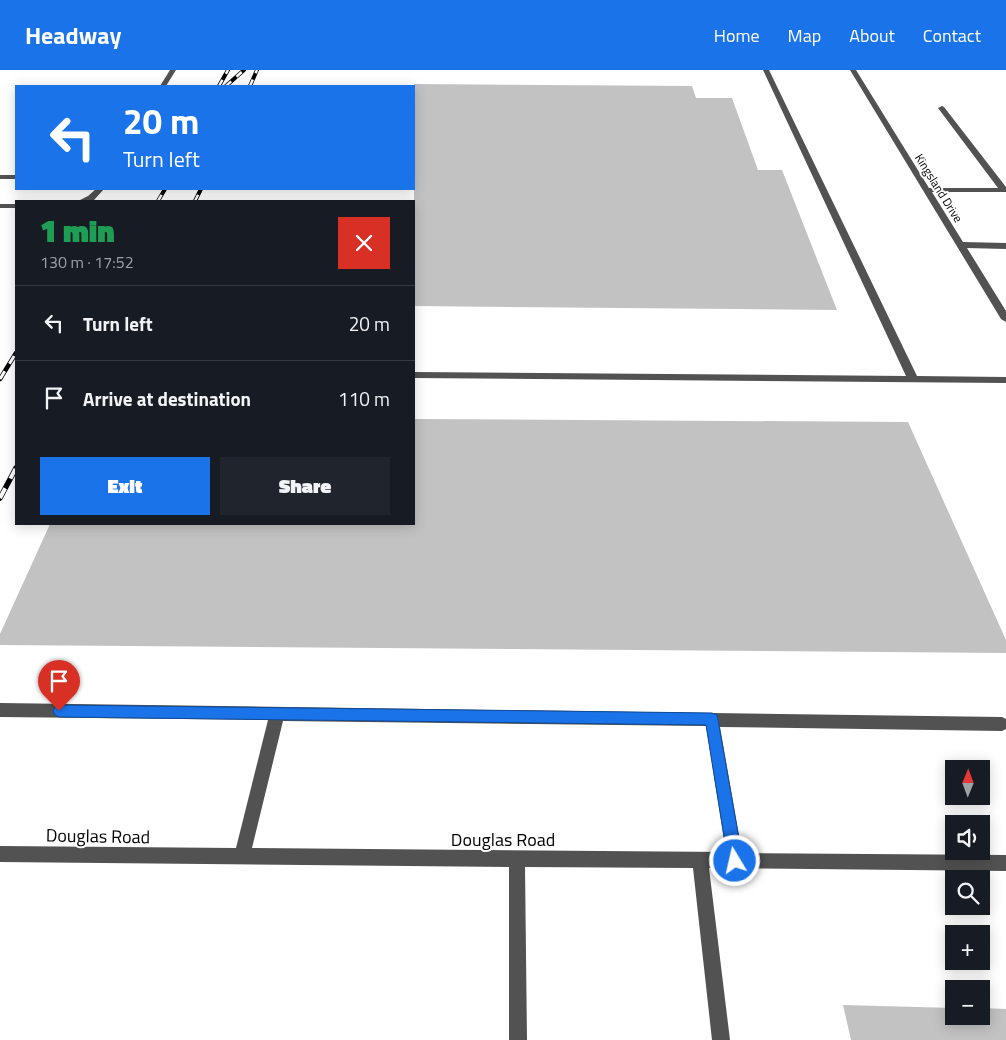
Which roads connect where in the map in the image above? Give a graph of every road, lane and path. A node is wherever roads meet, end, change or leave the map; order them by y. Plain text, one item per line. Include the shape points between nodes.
1 (173, 70) edge
2 (766, 70) edge
3 (853, 70) edge
4 (164, 85) edge
5 (942, 108) dead end
6 (0, 177) edge
7 (15, 177) edge
8 (99, 190) edge
9 (927, 190) junction
10 (85, 200) edge
11 (0, 206) edge
12 (15, 206) edge
13 (961, 245) junction
14 (1006, 246) edge
15 (1006, 319) edge
16 (415, 375) edge
17 (913, 379) junction
18 (1006, 380) edge
19 (0, 710) edge
20 (277, 714) junction
21 (712, 720) junction
22 (1002, 724) dead end
23 (0, 854) edge
24 (242, 857) junction
25 (517, 859) junction
26 (700, 861) junction
27 (735, 861) junction
28 (1006, 863) edge
29 (520, 1038) edge
30 (721, 1040) edge

1 - 4 street
2 - 17 street
3 - 9 street, Kingsland Drive
5 - 9 street via 1004,190
6 - 7 street
8 - 10 street
9 - 13 street, Kingsland Drive
11 - 12 street
13 - 14 street
13 - 15 street, Kingsland Drive
16 - 17 street
17 - 18 street
19 - 20 street
20 - 21 street
20 - 24 street
21 - 22 street
21 - 27 street
23 - 24 street, Douglas Road
24 - 25 street, Douglas Road
25 - 26 street, Douglas Road
25 - 29 street
26 - 27 street, Douglas Road
26 - 30 street
27 - 28 street, Douglas Road

